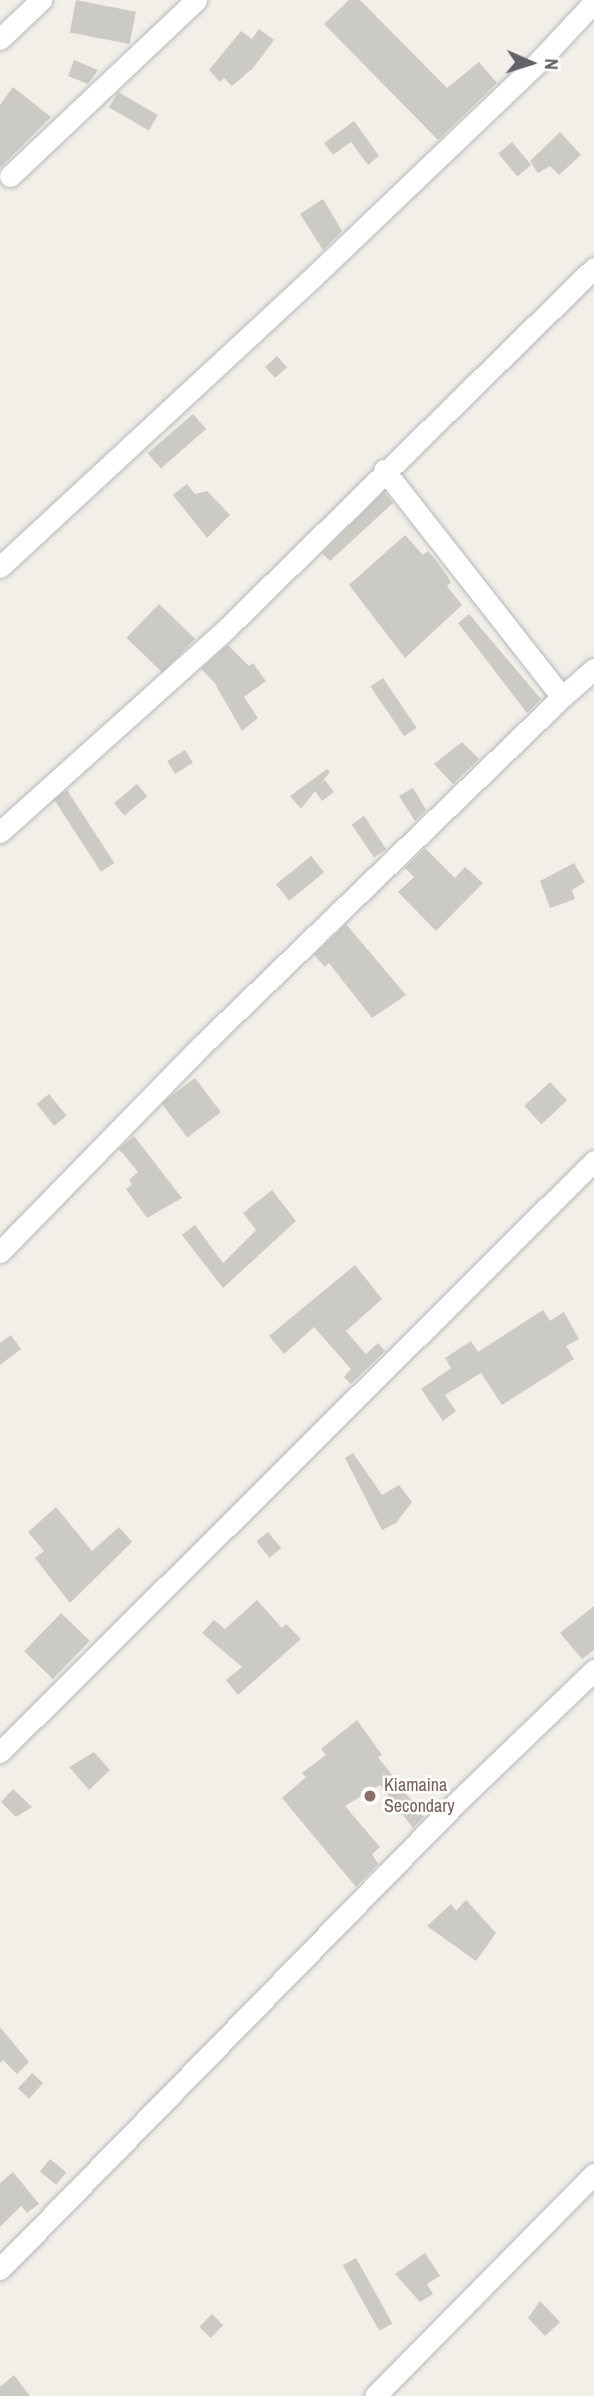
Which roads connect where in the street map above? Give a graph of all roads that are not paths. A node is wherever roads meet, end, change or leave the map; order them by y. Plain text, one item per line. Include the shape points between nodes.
1 (41, 0) edge
2 (196, 0) edge
3 (594, 2) edge
4 (0, 39) edge
5 (10, 176) dead end
6 (594, 268) edge
7 (384, 470) junction
8 (0, 567) edge
9 (594, 669) edge
10 (562, 696) junction
11 (0, 832) edge
12 (594, 1161) edge
13 (0, 1252) edge
14 (594, 1670) edge
15 (0, 1752) edge
16 (594, 2174) edge
17 (0, 2269) edge
18 (375, 2396) edge

1 - 4 street
2 - 5 street
3 - 8 street via 540,60 310,281
6 - 7 street
7 - 10 street
7 - 11 street via 227,628
9 - 10 street
10 - 13 street via 202,1045
12 - 15 street
14 - 17 street via 456,1803
16 - 18 street

